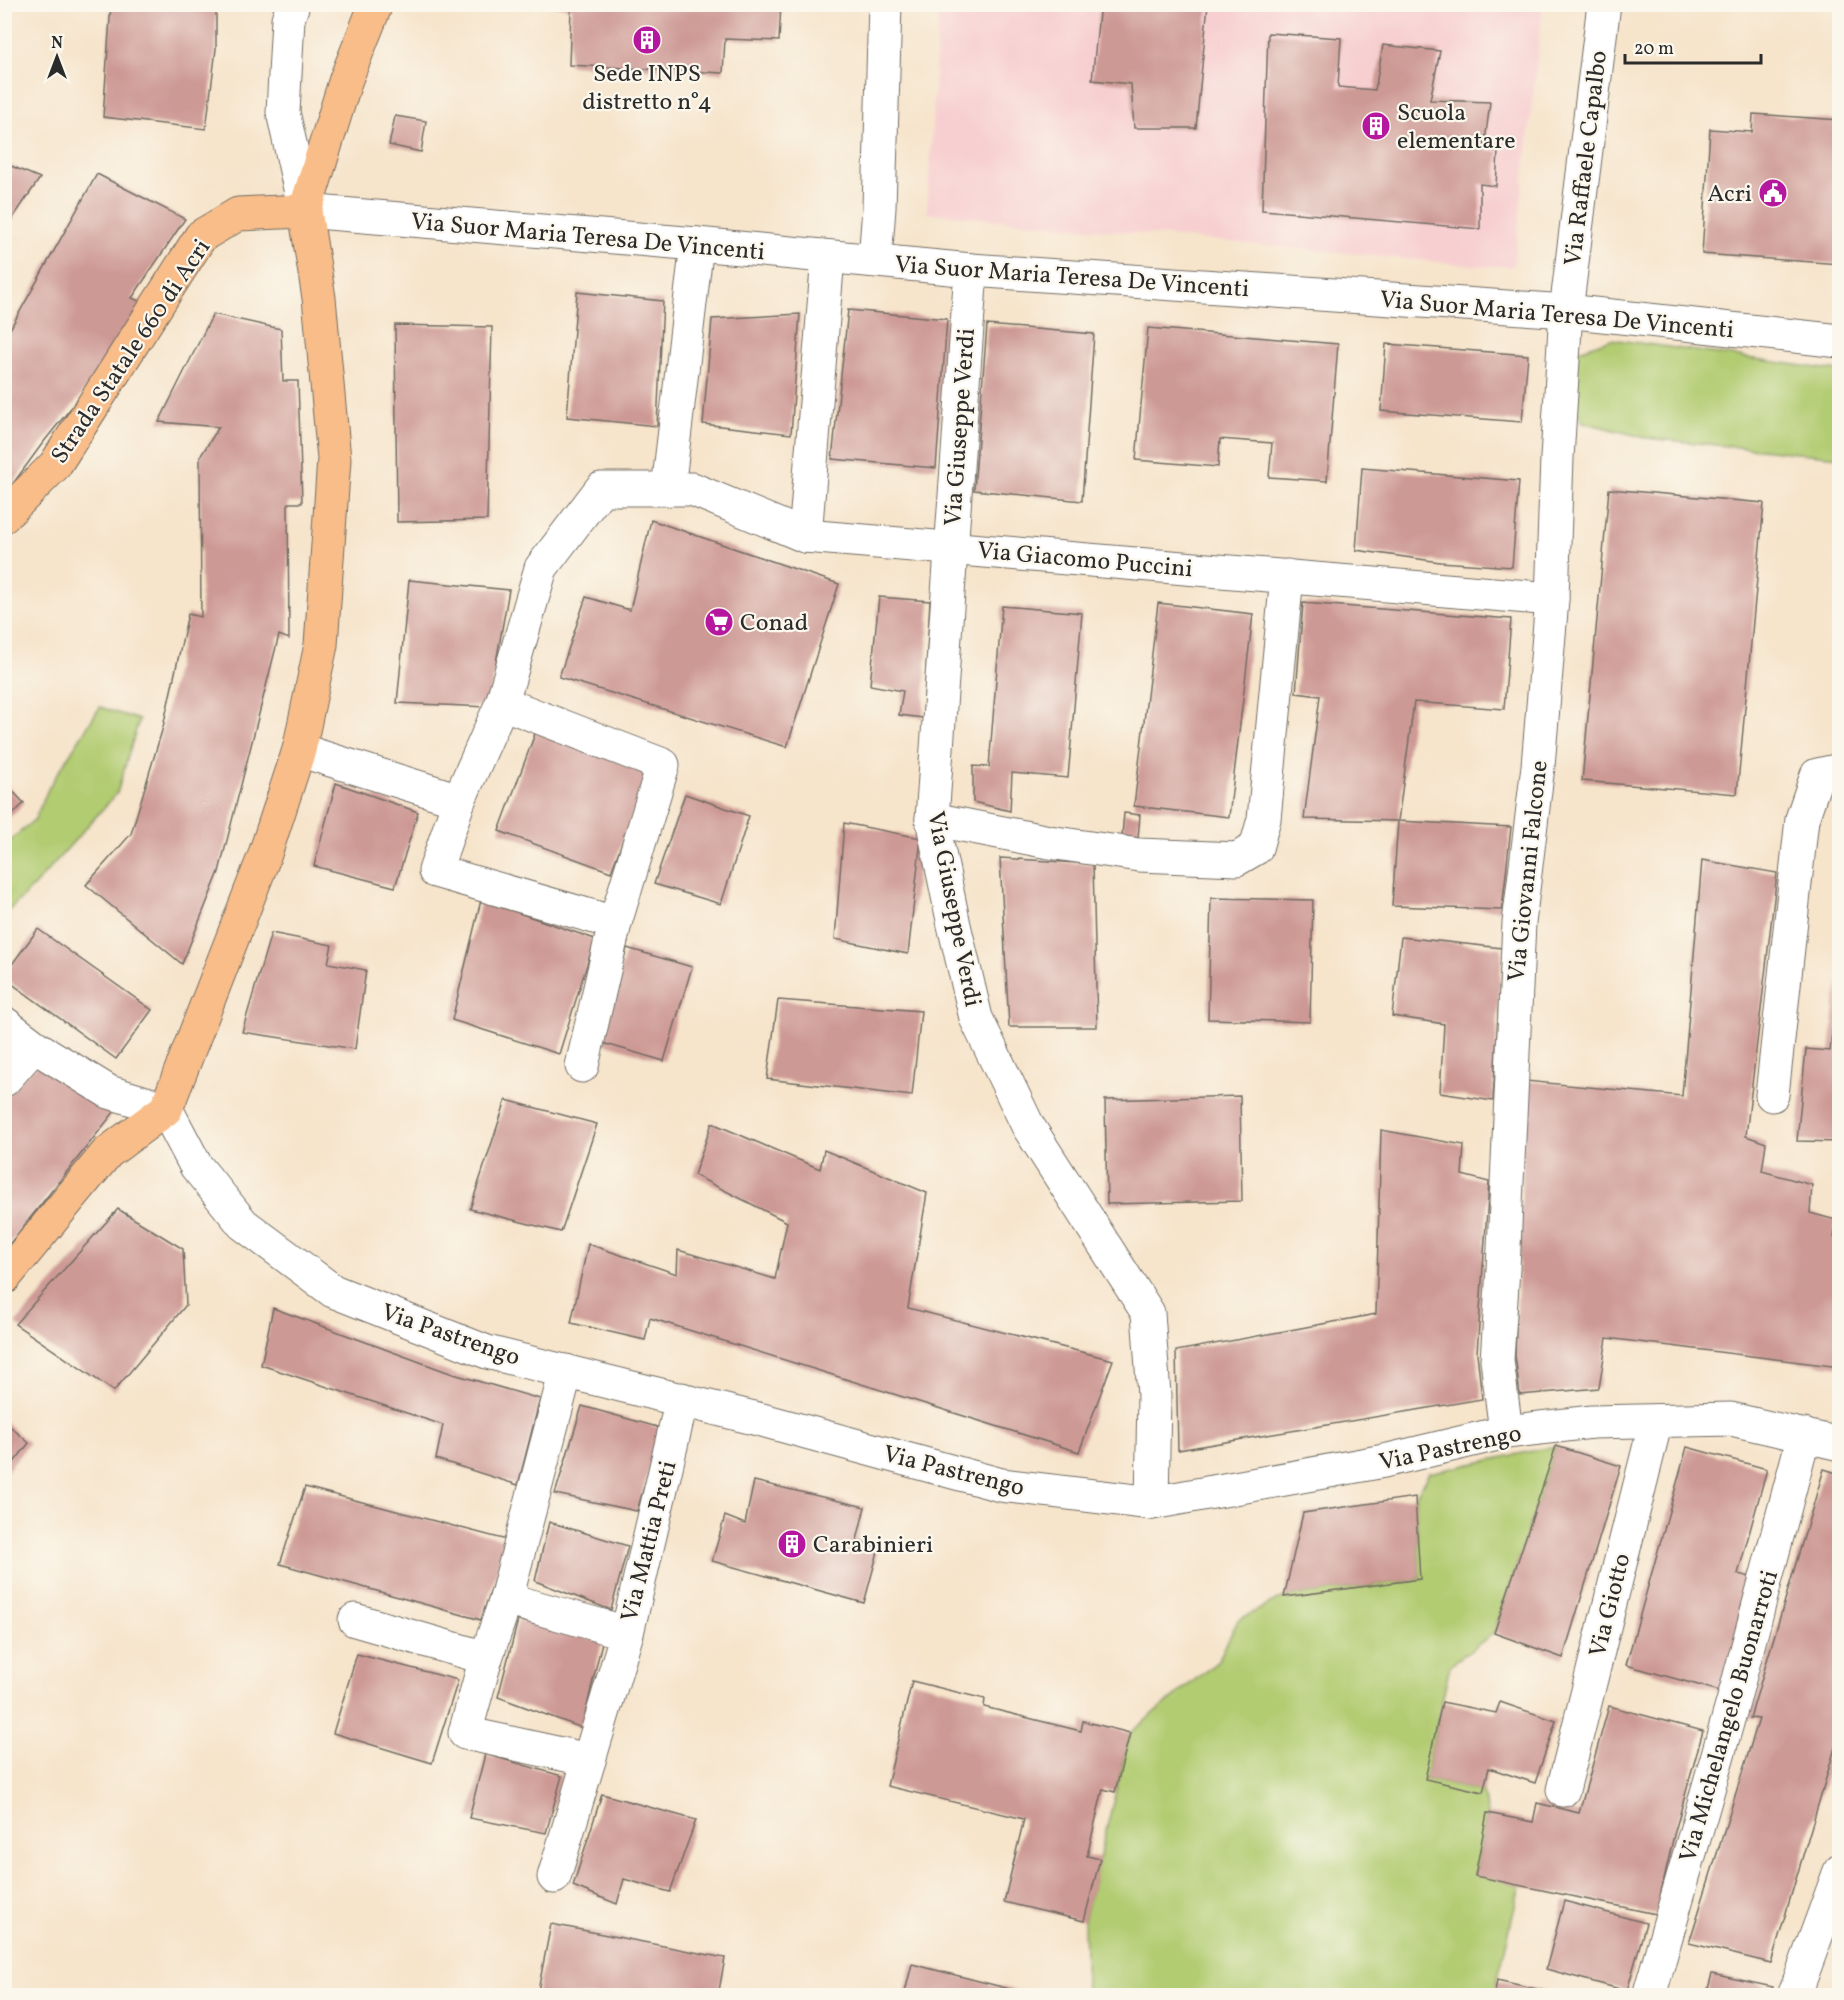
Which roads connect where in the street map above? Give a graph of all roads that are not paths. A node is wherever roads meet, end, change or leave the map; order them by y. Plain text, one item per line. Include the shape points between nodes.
1 (293, 4) edge
2 (376, 4) edge
3 (885, 4) edge
4 (1604, 4) edge
5 (305, 211) junction
6 (697, 244) junction
7 (828, 257) junction
8 (875, 260) junction
9 (971, 270) junction
10 (1566, 310) junction
11 (1839, 341) edge
12 (668, 489) junction
13 (4, 516) edge
14 (805, 536) junction
15 (950, 548) junction
16 (1287, 576) junction
17 (1552, 599) junction
18 (502, 703) junction
19 (299, 750) junction
20 (1839, 770) edge
21 (459, 800) junction
22 (933, 819) junction
23 (615, 923) junction
24 (4, 1023) edge
25 (34, 1046) junction
26 (582, 1066) dead end
27 (4, 1080) edge
28 (1772, 1095) dead end
29 (166, 1109) junction
30 (4, 1278) edge
31 (566, 1371) junction
32 (682, 1400) junction
33 (1656, 1421) junction
34 (1506, 1432) junction
35 (1804, 1435) junction
36 (1839, 1444) edge
37 (1152, 1503) junction
38 (507, 1599) junction
39 (355, 1620) dead end
40 (627, 1633) junction
41 (486, 1658) junction
42 (589, 1760) junction
43 (1563, 1790) dead end
44 (1839, 1871) edge
45 (554, 1877) dead end
46 (1649, 1995) edge
47 (1794, 1995) edge

1 - 5 street via 288,19 284,112
2 - 5 main road via 346,79
3 - 8 street
4 - 10 street, Via Raffaele Capalbo
5 - 6 street, Via Suor Maria Teresa De Vincenti
5 - 13 main road, Strada Statale 660 di Acri via 238,214 201,236 55,465
5 - 19 main road via 319,298 334,459 321,645
6 - 7 street, Via Suor Maria Teresa De Vincenti
6 - 12 street
7 - 8 street, Via Suor Maria Teresa De Vincenti
7 - 14 street
8 - 9 street, Via Suor Maria Teresa De Vincenti
9 - 10 street, Via Suor Maria Teresa De Vincenti
9 - 15 street, Via Giuseppe Verdi
10 - 11 street, Via Suor Maria Teresa De Vincenti
10 - 17 street, Via Giovanni Falcone
12 - 14 street, Via Giacomo Puccini via 692,489
12 - 18 street, Via Giacomo Puccini via 601,489 541,568
14 - 15 street, Via Giacomo Puccini
15 - 16 street, Via Giacomo Puccini
15 - 22 street, Via Giuseppe Verdi
16 - 17 street, Via Giacomo Puccini
16 - 22 street via 1264,819 1256,848 1237,859 1139,855
17 - 34 street, Via Giovanni Falcone via 1538,766 1518,923 1497,1360
18 - 21 street, Via Giacomo Puccini
18 - 23 street via 663,765
19 - 21 street
19 - 29 main road via 264,856
20 - 28 street via 1817,774 1802,819
21 - 23 street, Via Giacomo Puccini via 435,871
22 - 37 street, Via Giuseppe Verdi via 976,1017 1028,1126 1148,1313 1154,1395
23 - 26 street
24 - 25 street
25 - 27 street
25 - 29 street via 109,1092
29 - 30 main road via 107,1153
29 - 31 street, Via Pastrengo via 196,1166 243,1224 333,1291 487,1352
31 - 32 street, Via Pastrengo
31 - 38 street
32 - 37 street, Via Pastrengo via 1001,1485
32 - 40 street, Via Mattia Preti
33 - 34 street, Via Pastrengo via 1592,1422
33 - 35 street, Via Pastrengo via 1731,1419
33 - 43 street, Via Giotto
34 - 37 street, Via Pastrengo via 1384,1461
35 - 36 street, Via Pastrengo
35 - 46 street, Via Michelangelo Buonarroti
38 - 40 street, Via Mattia Preti
38 - 41 street
39 - 41 street
40 - 42 street
41 - 42 street via 465,1733
42 - 45 street
44 - 47 street

